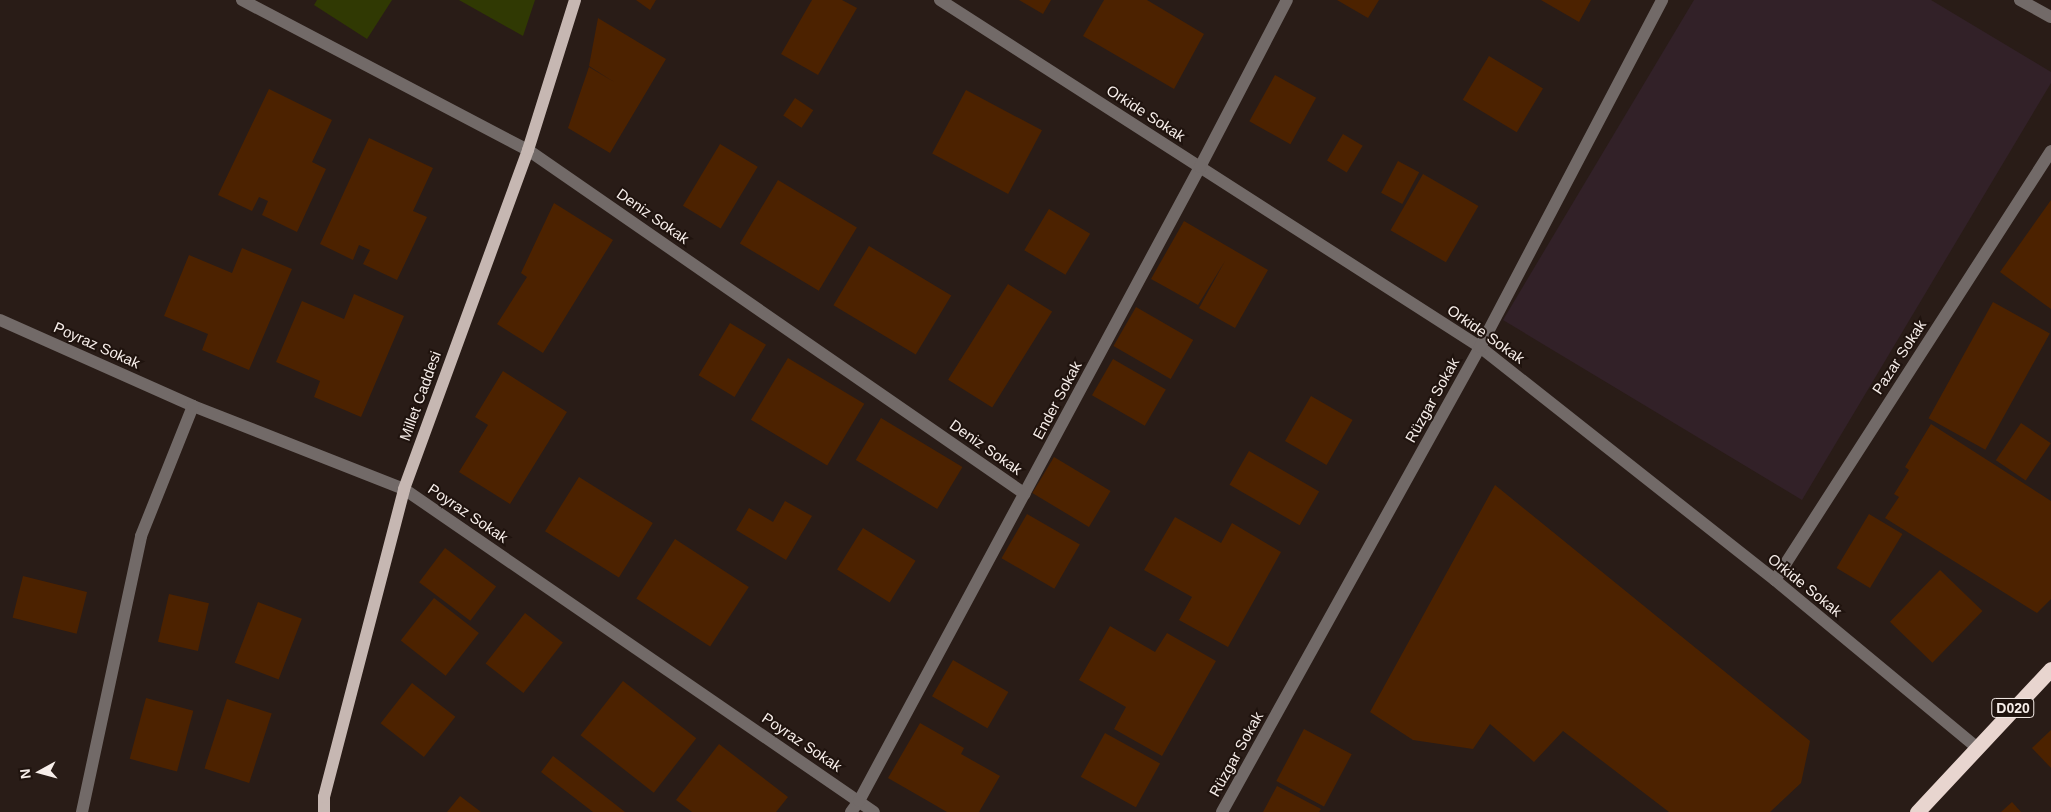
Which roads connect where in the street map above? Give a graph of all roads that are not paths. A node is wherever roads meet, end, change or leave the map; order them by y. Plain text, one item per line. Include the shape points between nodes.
1 (242, 0) edge
2 (575, 0) edge
3 (940, 0) edge
4 (1287, 0) edge
5 (1662, 0) edge
6 (2020, 0) edge
7 (2051, 17) edge
8 (528, 150) junction
9 (2051, 151) edge
10 (1200, 168) junction
11 (0, 320) edge
12 (1480, 347) junction
13 (193, 406) junction
14 (404, 489) junction
15 (1025, 494) junction
16 (1775, 580) junction
17 (2051, 670) edge
18 (1976, 747) junction
19 (859, 802) junction
20 (82, 812) edge
21 (324, 812) edge
22 (851, 812) edge
23 (874, 812) edge
24 (1222, 812) edge
25 (1917, 812) edge

1 - 8 street, Deniz Sokak
2 - 8 main road, Millet Caddesi
3 - 10 street, Orkide Sokak
4 - 10 street, Ender Sokak
5 - 12 street, Rüzgar Sokak
6 - 7 street
8 - 14 main road, Millet Caddesi
8 - 15 street, Deniz Sokak
9 - 16 street, Pazar Sokak
10 - 12 street, Orkide Sokak
10 - 15 street, Ender Sokak
11 - 13 street, Poyraz Sokak
12 - 16 street, Orkide Sokak
12 - 24 street, Rüzgar Sokak
13 - 14 street, Poyraz Sokak
13 - 20 street via 141,536
14 - 19 street, Poyraz Sokak
14 - 21 main road, Millet Caddesi via 324,797
15 - 19 street, Ender Sokak
16 - 18 street, Orkide Sokak
17 - 18 highway, D020
18 - 25 highway, D020
19 - 22 street, Ender Sokak
19 - 23 street, Poyraz Sokak

